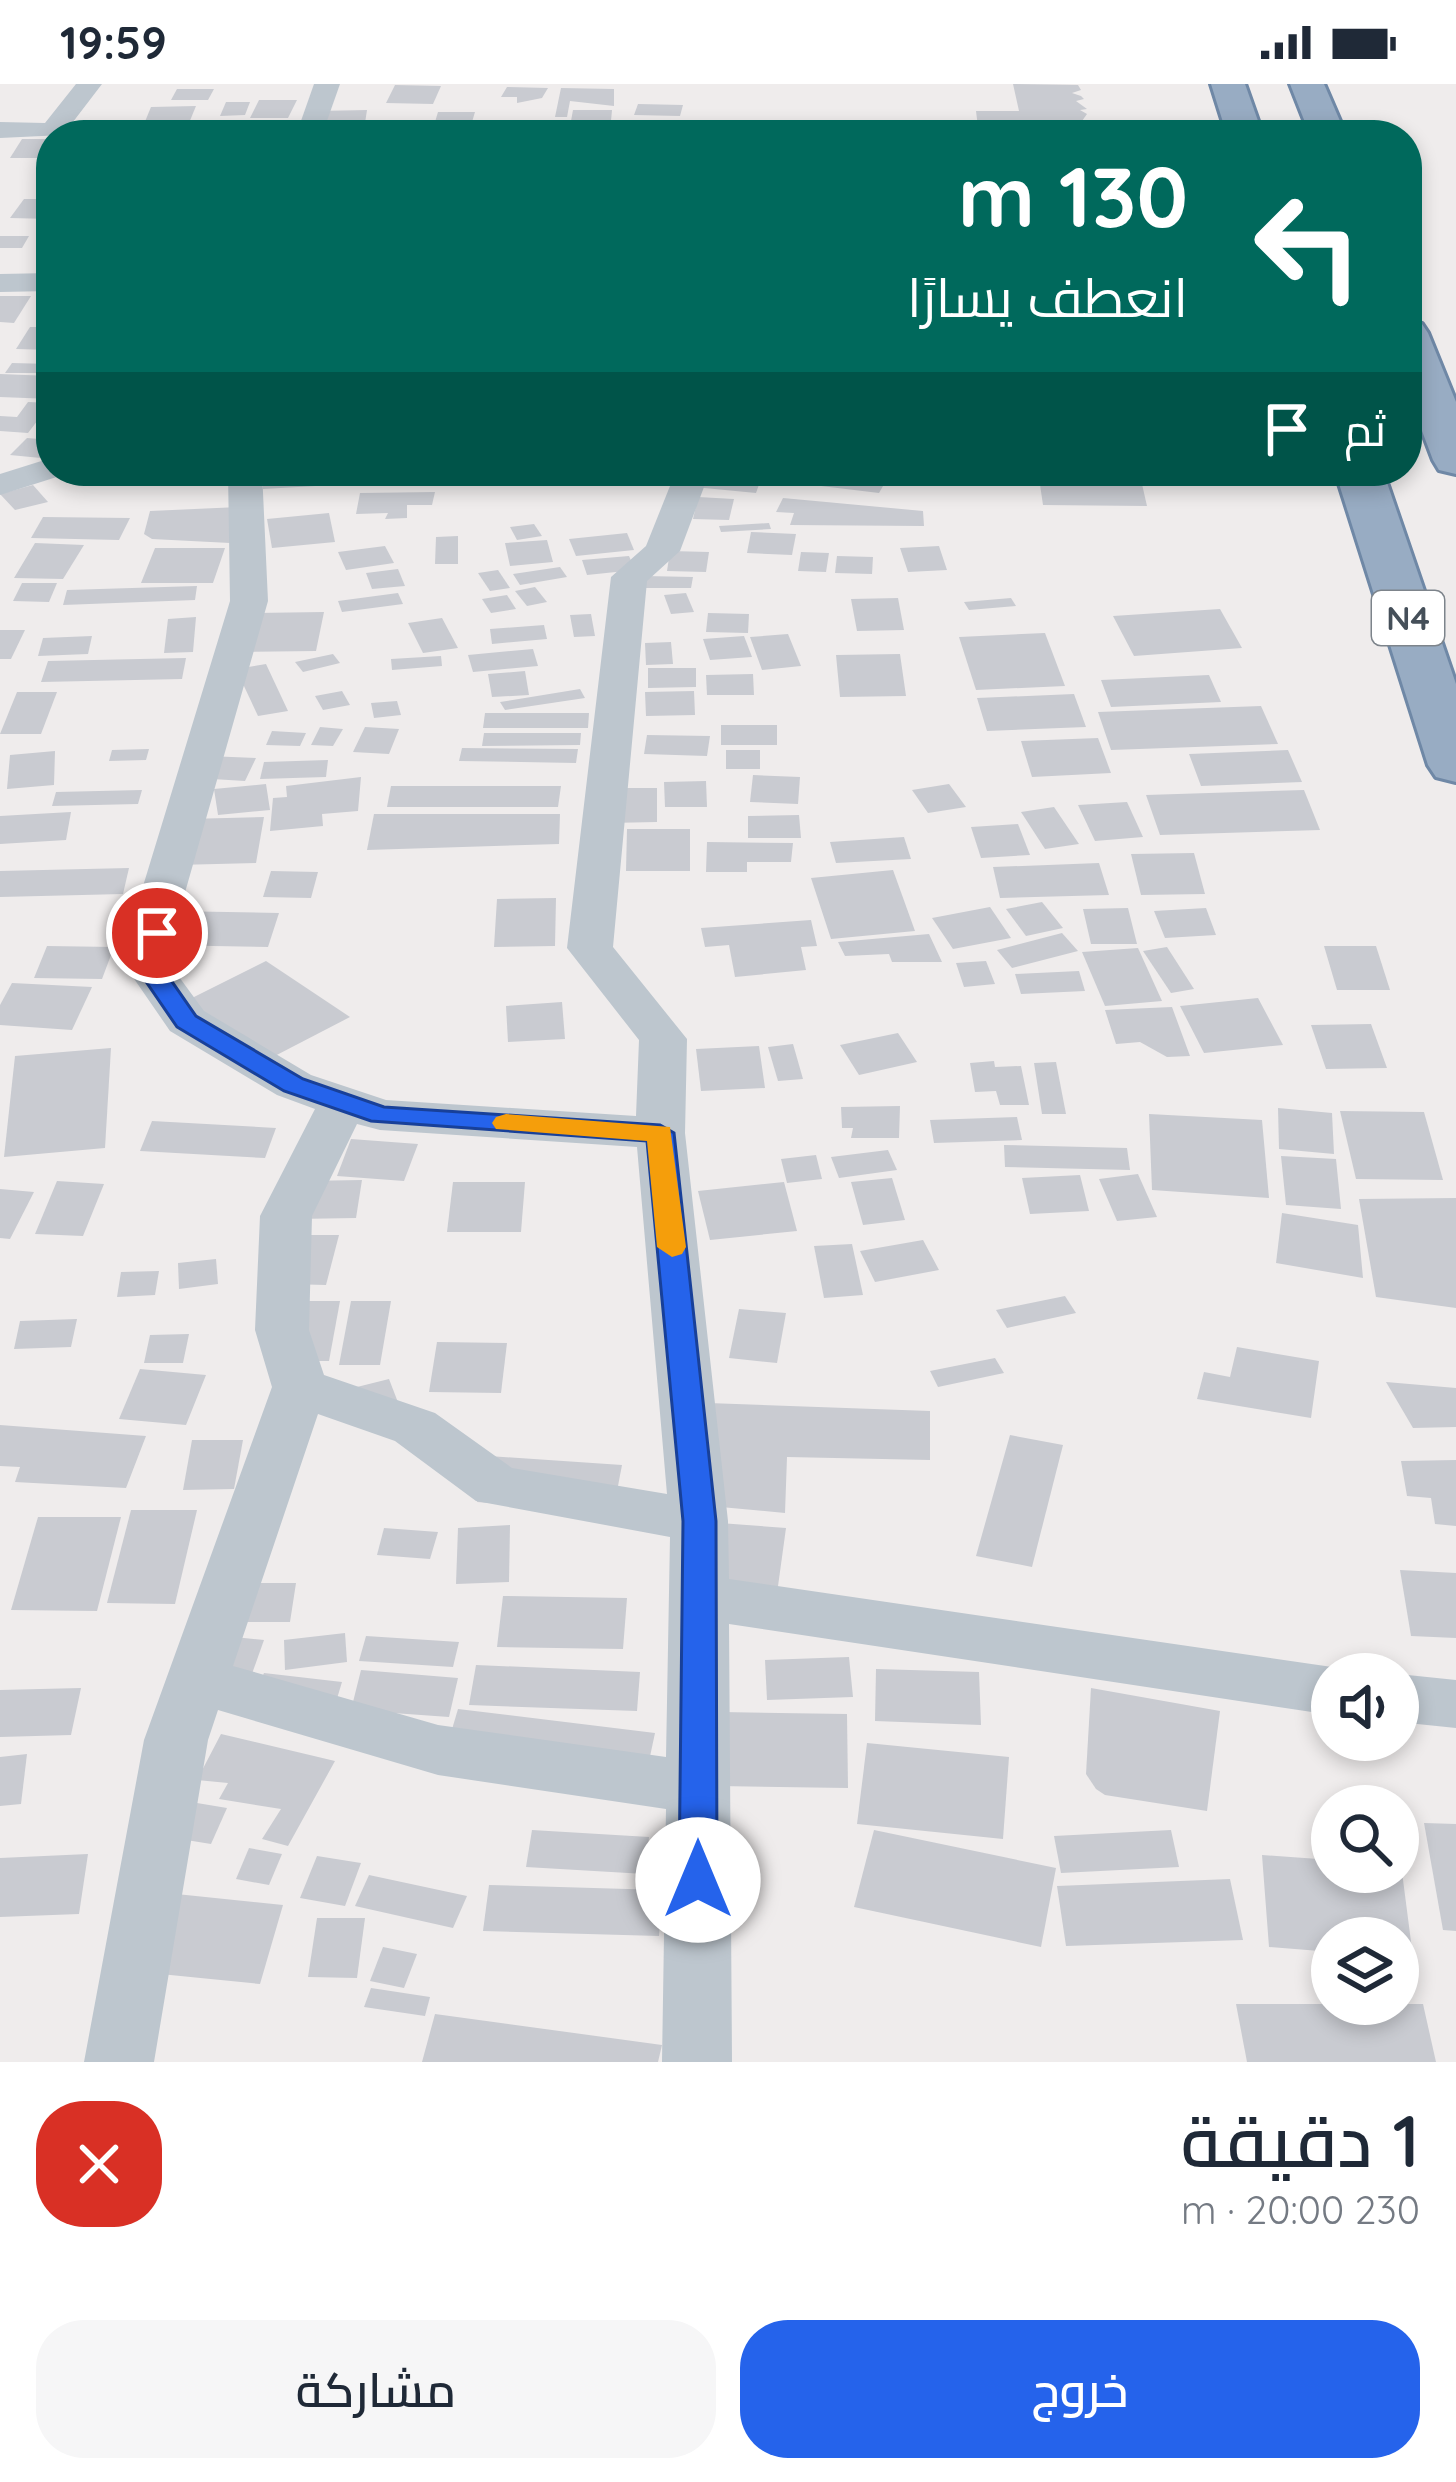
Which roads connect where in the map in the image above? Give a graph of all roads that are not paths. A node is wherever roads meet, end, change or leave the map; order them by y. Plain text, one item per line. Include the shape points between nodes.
1 (88, 84) edge
2 (327, 84) edge
3 (1228, 84) edge
4 (1307, 84) edge
5 (60, 120) edge
6 (314, 120) edge
7 (1240, 120) edge
8 (1322, 120) edge
9 (0, 130) edge
10 (36, 131) edge
11 (36, 277) edge
12 (0, 283) edge
13 (1422, 372) edge
14 (1456, 460) edge
15 (36, 473) edge
16 (0, 485) edge
17 (245, 486) edge
18 (687, 486) edge
19 (1364, 486) edge
20 (1456, 764) edge
21 (343, 1102) junction
22 (660, 1133) junction
23 (300, 1388) junction
24 (700, 1521) junction
25 (699, 1597) junction
26 (197, 1680) junction
27 (1311, 1688) edge
28 (1419, 1700) edge
29 (1456, 1704) edge
30 (699, 1788) junction
31 (118, 2062) edge
32 (697, 2062) edge

1 - 5 street
2 - 6 street
3 - 7 highway
4 - 8 highway
9 - 10 street
11 - 12 street
13 - 14 highway
15 - 16 street
17 - 21 street via 249,601 162,896 151,970 187,1021 294,1085
18 - 22 street via 662,550 629,578 590,949 663,1039
19 - 20 highway, N4
21 - 22 street via 380,1115
21 - 23 street via 286,1216 282,1330
22 - 24 street
23 - 24 street via 415,1427 496,1486
23 - 26 street
24 - 25 street
25 - 27 street
25 - 30 street
26 - 30 street via 438,1750
26 - 31 street via 176,1740
28 - 29 street
30 - 32 street

